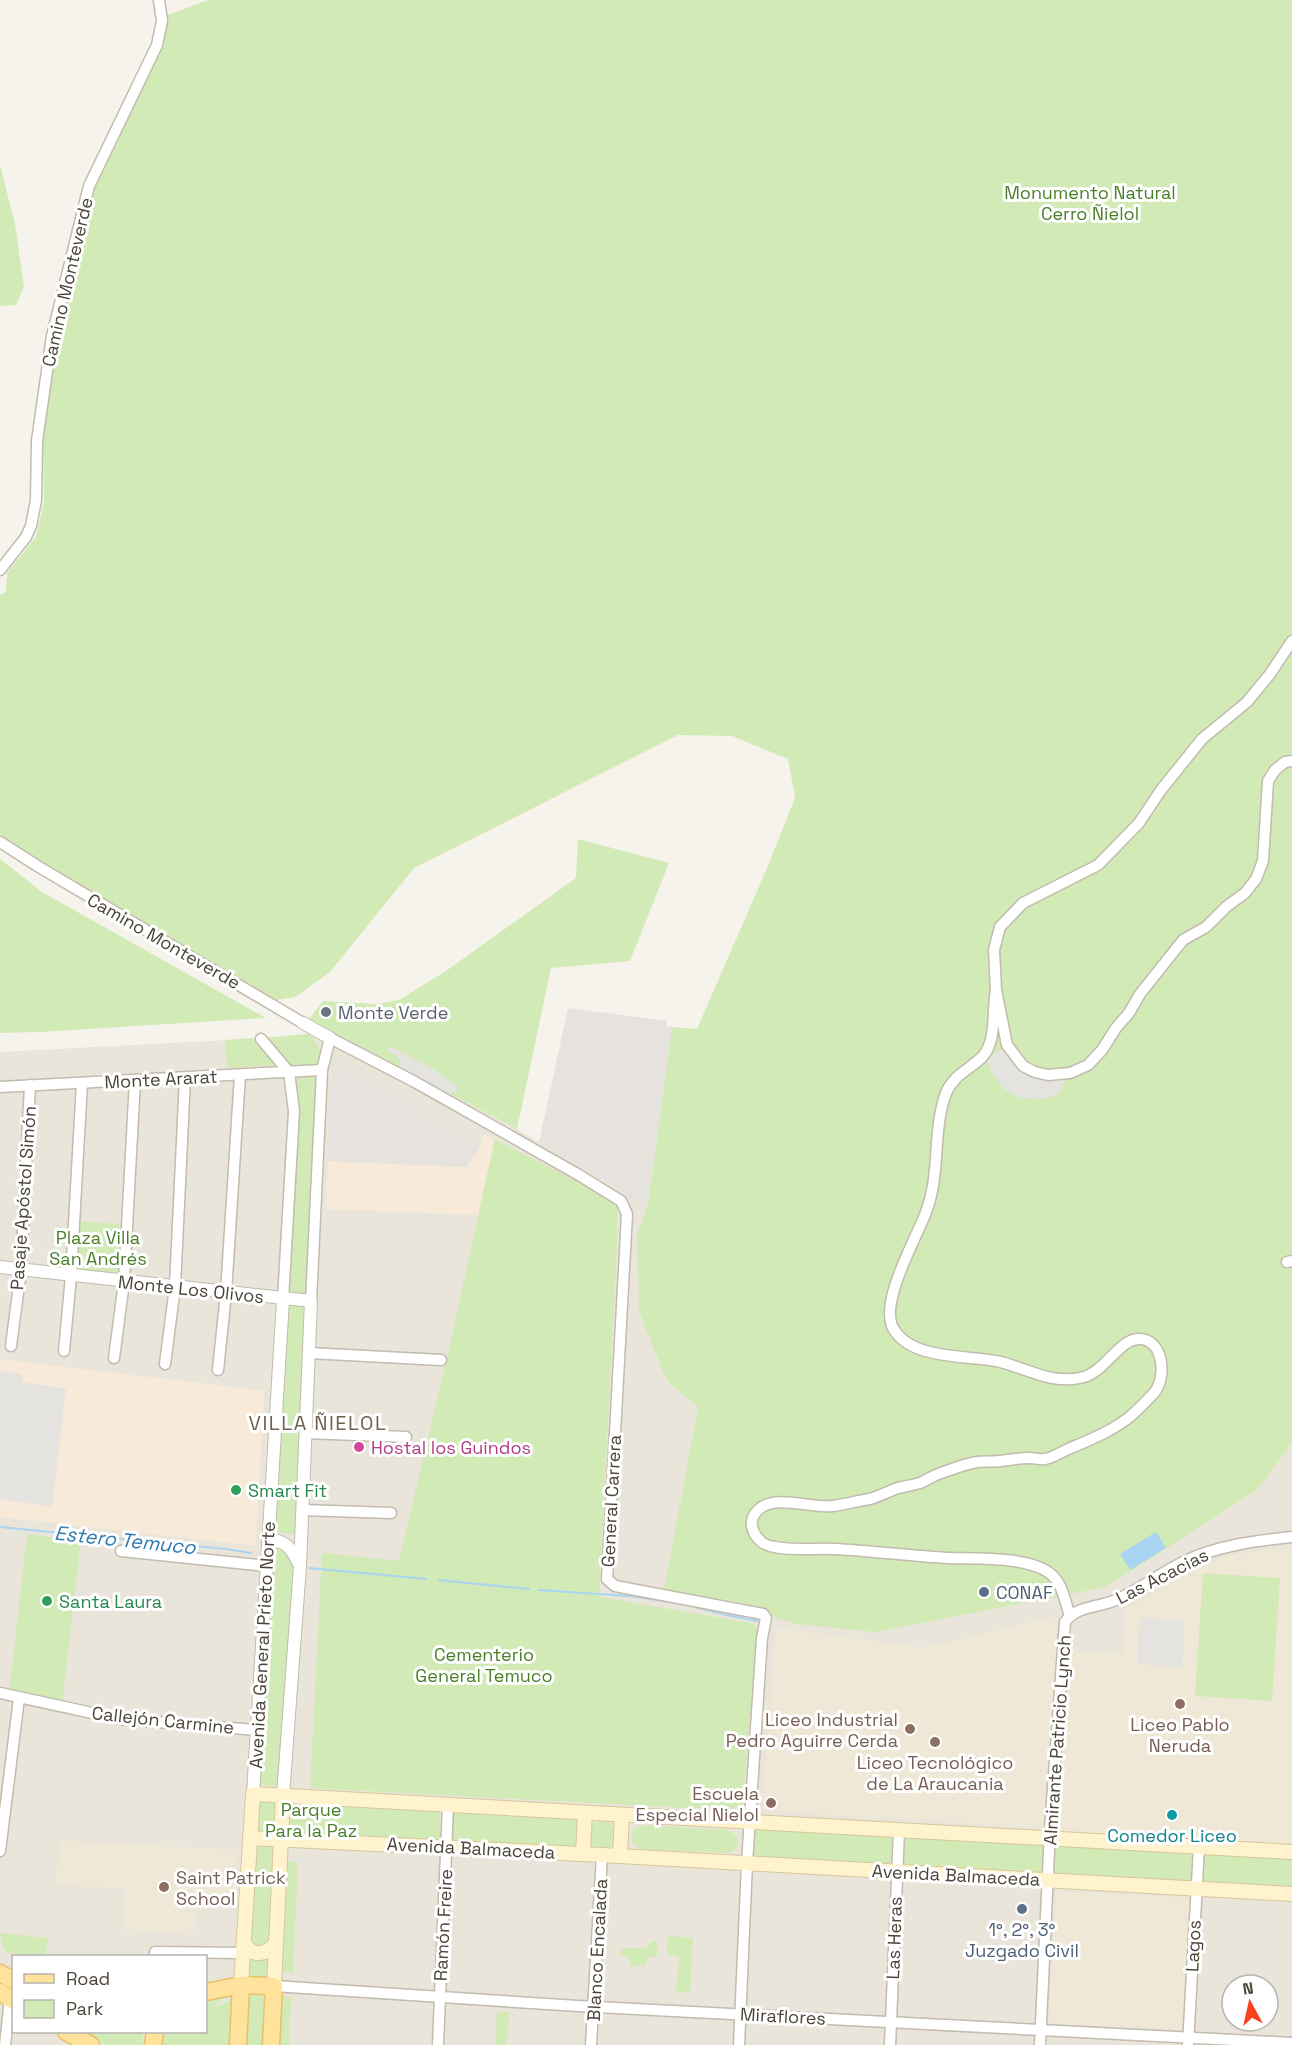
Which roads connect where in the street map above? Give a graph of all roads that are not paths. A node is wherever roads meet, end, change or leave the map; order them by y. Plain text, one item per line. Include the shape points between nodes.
1 (159, 0) edge
2 (0, 570) edge
3 (1292, 641) edge
4 (1292, 761) edge
5 (0, 842) edge
6 (996, 990) junction
7 (303, 1023) joint
8 (330, 1038) junction
9 (261, 1039) dead end
10 (322, 1070) junction
11 (289, 1072) junction
12 (240, 1075) junction
13 (185, 1078) junction
14 (135, 1080) junction
15 (82, 1083) junction
16 (30, 1085) junction
17 (0, 1087) edge
18 (0, 1268) edge
19 (21, 1270) junction
20 (71, 1276) junction
21 (123, 1282) junction
22 (175, 1287) junction
23 (226, 1293) junction
24 (283, 1300) junction
25 (311, 1301) junction
26 (11, 1346) dead end
27 (64, 1351) dead end
28 (309, 1353) junction
29 (114, 1358) dead end
30 (441, 1360) dead end
31 (165, 1364) dead end
32 (218, 1370) dead end
33 (306, 1433) junction
34 (406, 1437) dead end
35 (302, 1510) junction
36 (391, 1513) dead end
37 (1292, 1537) edge
38 (268, 1539) junction
39 (121, 1551) dead end
40 (267, 1566) junction
41 (300, 1566) junction
42 (1070, 1616) junction
43 (0, 1693) edge
44 (19, 1698) junction
45 (256, 1730) junction
46 (253, 1794) junction
47 (283, 1796) junction
48 (448, 1805) junction
49 (585, 1814) junction
50 (622, 1815) junction
51 (750, 1822) junction
52 (899, 1831) junction
53 (250, 1838) junction
54 (1050, 1839) junction
55 (281, 1840) junction
56 (447, 1847) junction
57 (1199, 1847) junction
58 (0, 1851) edge
59 (1292, 1852) edge
60 (583, 1854) junction
61 (602, 1855) junction
62 (620, 1856) junction
63 (747, 1863) junction
64 (896, 1871) junction
65 (1048, 1880) junction
66 (1196, 1889) junction
67 (1292, 1894) edge
68 (276, 1943) junction
69 (244, 1948) junction
70 (156, 1952) dead end
71 (241, 1985) junction
72 (274, 1986) junction
73 (207, 1992) edge
74 (8, 1997) edge
75 (440, 1998) junction
76 (593, 2007) junction
77 (740, 2014) junction
78 (891, 2022) junction
79 (1041, 2030) junction
80 (71, 2037) edge
81 (1189, 2041) edge
82 (1292, 2043) edge
83 (5, 2045) edge
84 (91, 2045) edge
85 (238, 2045) edge
86 (271, 2045) edge
87 (438, 2045) edge
88 (591, 2045) edge
89 (739, 2045) edge
90 (890, 2045) edge
91 (1040, 2045) edge

1 - 2 street, Camino Monteverde via 162,21 157,45 89,186 52,336 37,441 36,500 31,526
3 - 6 street via 1247,702 1202,739 1139,823 1098,865 1023,903 1010,914 995,941
4 - 6 street via 1275,770 1268,781 1263,861 1256,879 1206,927 1184,940 1088,1065 1070,1073 1048,1075 1023,1066 1007,1045
5 - 7 street, Camino Monteverde
6 - 42 street via 985,1054 950,1084 945,1097 934,1186 900,1270 889,1312 892,1326 899,1336 920,1349 996,1361 1059,1380 1085,1377 1103,1367 1127,1342 1145,1340 1158,1353 1163,1367 1157,1389 1129,1418 1046,1459 978,1462 938,1473 919,1484 829,1507 796,1502 771,1504 759,1508 751,1520 752,1529 759,1541 770,1547 996,1558 1045,1570 1060,1586
7 - 8 street, Camino Monteverde
8 - 10 street, Avenida General Prieto Norte
8 - 51 street, General Carrera via 525,1143 609,1192 624,1205 627,1214 608,1579 615,1586 740,1609 766,1618
9 - 11 street
10 - 11 street, Monte Ararat
10 - 25 street, Avenida General Prieto Norte
11 - 12 street, Monte Ararat
11 - 24 street, Avenida General Prieto Norte via 294,1121
12 - 13 street, Monte Ararat
12 - 23 street
13 - 14 street, Monte Ararat
13 - 22 street
14 - 15 street, Monte Ararat
14 - 21 street
15 - 16 street, Monte Ararat
15 - 20 street
16 - 17 street, Monte Ararat
16 - 19 street, Pasaje Apóstol Simón
18 - 19 street, Monte Los Olivos
19 - 20 street, Monte Los Olivos
19 - 26 street, Pasaje Apóstol Simón
20 - 21 street, Monte Los Olivos
20 - 27 street
21 - 22 street, Monte Los Olivos
21 - 29 street
22 - 23 street, Monte Los Olivos
22 - 31 street
23 - 24 street, Monte Los Olivos
23 - 32 street
24 - 25 street, Monte Los Olivos
24 - 38 street, Avenida General Prieto Norte
25 - 28 street, Avenida General Prieto Norte
28 - 30 street
28 - 33 street, Avenida General Prieto Norte
33 - 34 street
33 - 35 street, Avenida General Prieto Norte
35 - 36 street
35 - 41 street, Avenida General Prieto Norte
37 - 42 street, Las Acacias via 1217,1548 1185,1561 1119,1599 1081,1609
38 - 40 street, Avenida General Prieto Norte
38 - 41 street via 287,1544
39 - 40 street
40 - 45 street, Avenida General Prieto Norte
41 - 47 street, Avenida General Prieto Norte
42 - 54 street, Almirante Patricio Lynch via 1065,1622
43 - 44 street, Callejón Carmine
44 - 45 street, Callejón Carmine via 120,1719
44 - 58 street
45 - 46 street, Avenida General Prieto Norte
46 - 47 main road
46 - 53 main road, Avenida General Prieto Norte
47 - 48 main road
47 - 55 main road, Avenida General Prieto Norte
48 - 49 main road
48 - 56 street, Ramón Freire
49 - 50 main road
49 - 60 main road
50 - 51 main road
50 - 62 main road
51 - 52 main road
51 - 63 street, General Carrera
52 - 54 main road
52 - 64 street, Las Heras
53 - 55 main road, Avenida Balmaceda
53 - 69 main road, Avenida General Prieto Norte
54 - 57 main road
54 - 65 street, Almirante Patricio Lynch
55 - 56 main road, Avenida Balmaceda
55 - 68 main road, Avenida General Prieto Norte
56 - 60 main road, Avenida Balmaceda
56 - 75 street, Ramón Freire
57 - 59 main road
57 - 66 street, Lagos
60 - 61 main road, Avenida Balmaceda
61 - 62 main road, Avenida Balmaceda
61 - 76 street, Blanco Encalada
62 - 63 main road, Avenida Balmaceda
63 - 64 main road, Avenida Balmaceda
63 - 77 street, General Carrera
64 - 65 main road, Avenida Balmaceda
64 - 78 street, Las Heras
65 - 66 main road, Avenida Balmaceda
65 - 79 street, Almirante Patricio Lynch
66 - 67 main road, Avenida Balmaceda
66 - 81 street, Lagos
68 - 69 main road via 266,1953
68 - 72 main road, Avenida General Prieto Norte
69 - 70 street
69 - 71 main road, Avenida General Prieto Norte
71 - 72 main road
71 - 73 main road
71 - 85 main road, Avenida General Prieto Norte
72 - 75 street, Miraflores
72 - 86 main road, Avenida General Prieto Norte
74 - 83 street
75 - 76 street, Miraflores
75 - 87 street, Ramón Freire
76 - 77 street, Miraflores
76 - 88 street, Blanco Encalada
77 - 78 street, Miraflores
77 - 89 street, General Carrera
78 - 79 street, Miraflores
78 - 90 street, Las Heras
79 - 81 street, Miraflores
79 - 91 street, Almirante Patricio Lynch
80 - 84 main road
81 - 82 street, Miraflores

